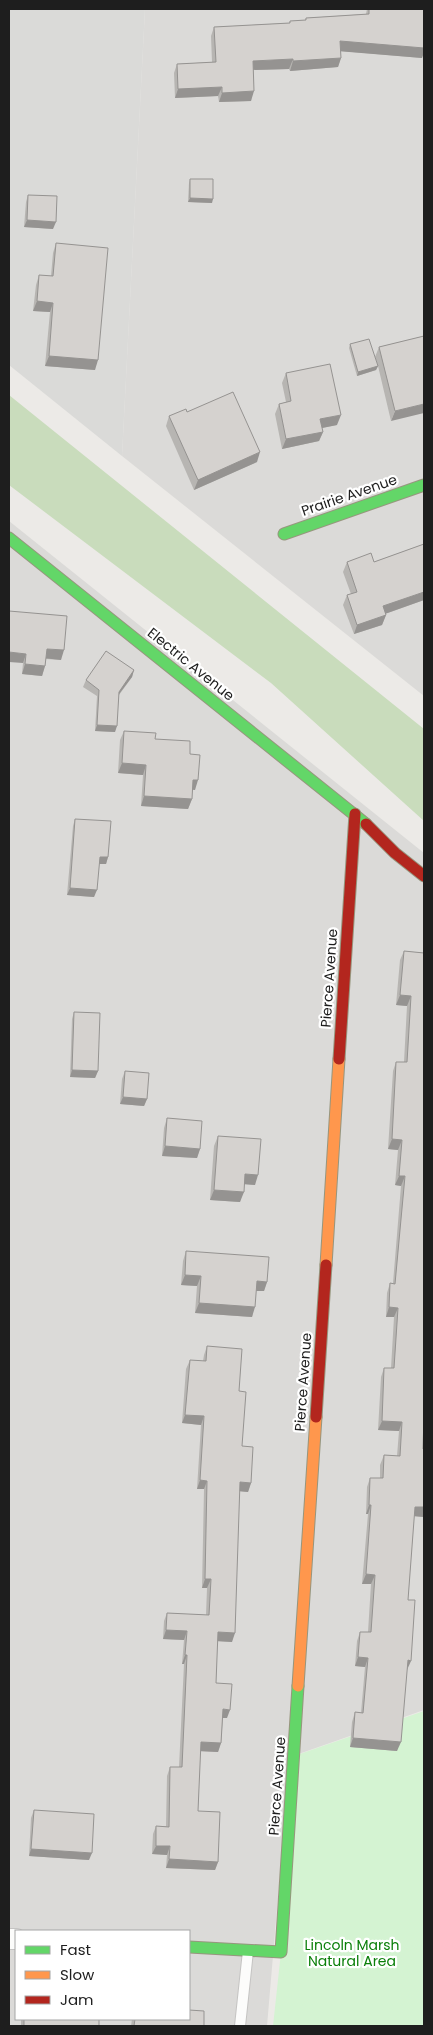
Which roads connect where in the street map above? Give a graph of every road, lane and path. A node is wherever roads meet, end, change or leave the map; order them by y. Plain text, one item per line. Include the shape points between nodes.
1 (424, 485) edge
2 (284, 534) dead end
3 (9, 538) edge
4 (355, 814) junction
5 (424, 876) edge
6 (190, 1947) edge
7 (248, 1950) junction
8 (240, 2026) edge

1 - 2 street, Prairie Avenue
3 - 4 street, Electric Avenue
4 - 5 street, Electric Avenue
4 - 7 street, Pierce Avenue via 281,1952
6 - 7 street
7 - 8 lane

